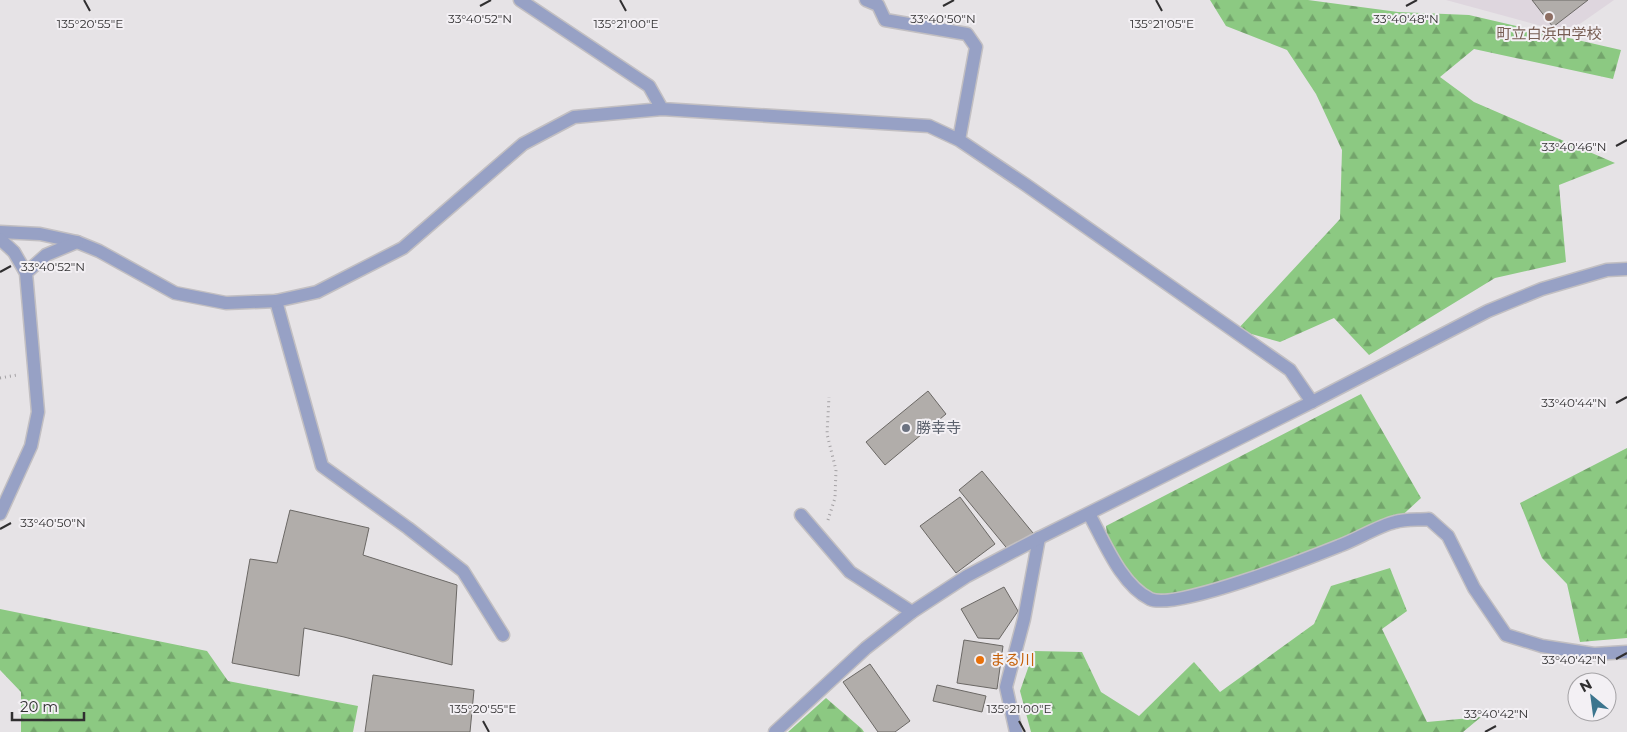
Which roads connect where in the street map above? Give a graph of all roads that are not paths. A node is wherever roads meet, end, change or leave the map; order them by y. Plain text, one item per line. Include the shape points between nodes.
1 (520, 0) edge
2 (866, 0) edge
3 (662, 109) junction
4 (959, 140) junction
5 (0, 232) edge
6 (0, 239) edge
7 (77, 242) junction
8 (1627, 269) edge
9 (26, 273) junction
10 (276, 301) junction
11 (1312, 402) junction
12 (0, 514) edge
13 (1089, 514) junction
14 (801, 515) dead end
15 (1039, 538) junction
16 (912, 612) junction
17 (503, 635) dead end
18 (1627, 652) edge
19 (775, 732) edge
20 (1016, 732) edge

1 - 3 street via 648,86
2 - 4 street via 878,5 885,20 967,34 976,47
3 - 4 street via 930,126
3 - 10 street via 574,117 523,144 403,248 317,292
4 - 11 street via 1290,370
5 - 7 street via 40,234
6 - 9 street via 14,252
7 - 9 street via 46,255
7 - 10 street via 175,293 226,303
8 - 11 street via 1607,270 1542,289 1488,311
9 - 12 street via 38,412 31,446
10 - 17 street via 322,466 463,571
11 - 13 street
13 - 15 street
13 - 18 street via 1128,584 1151,600 1180,599 1219,589 1322,553 1395,522 1429,519 1448,536 1474,588 1506,635 1542,646 1594,654
14 - 16 street via 850,572
15 - 16 street via 967,576
15 - 20 street via 1024,619 1006,687
16 - 19 street via 866,648

